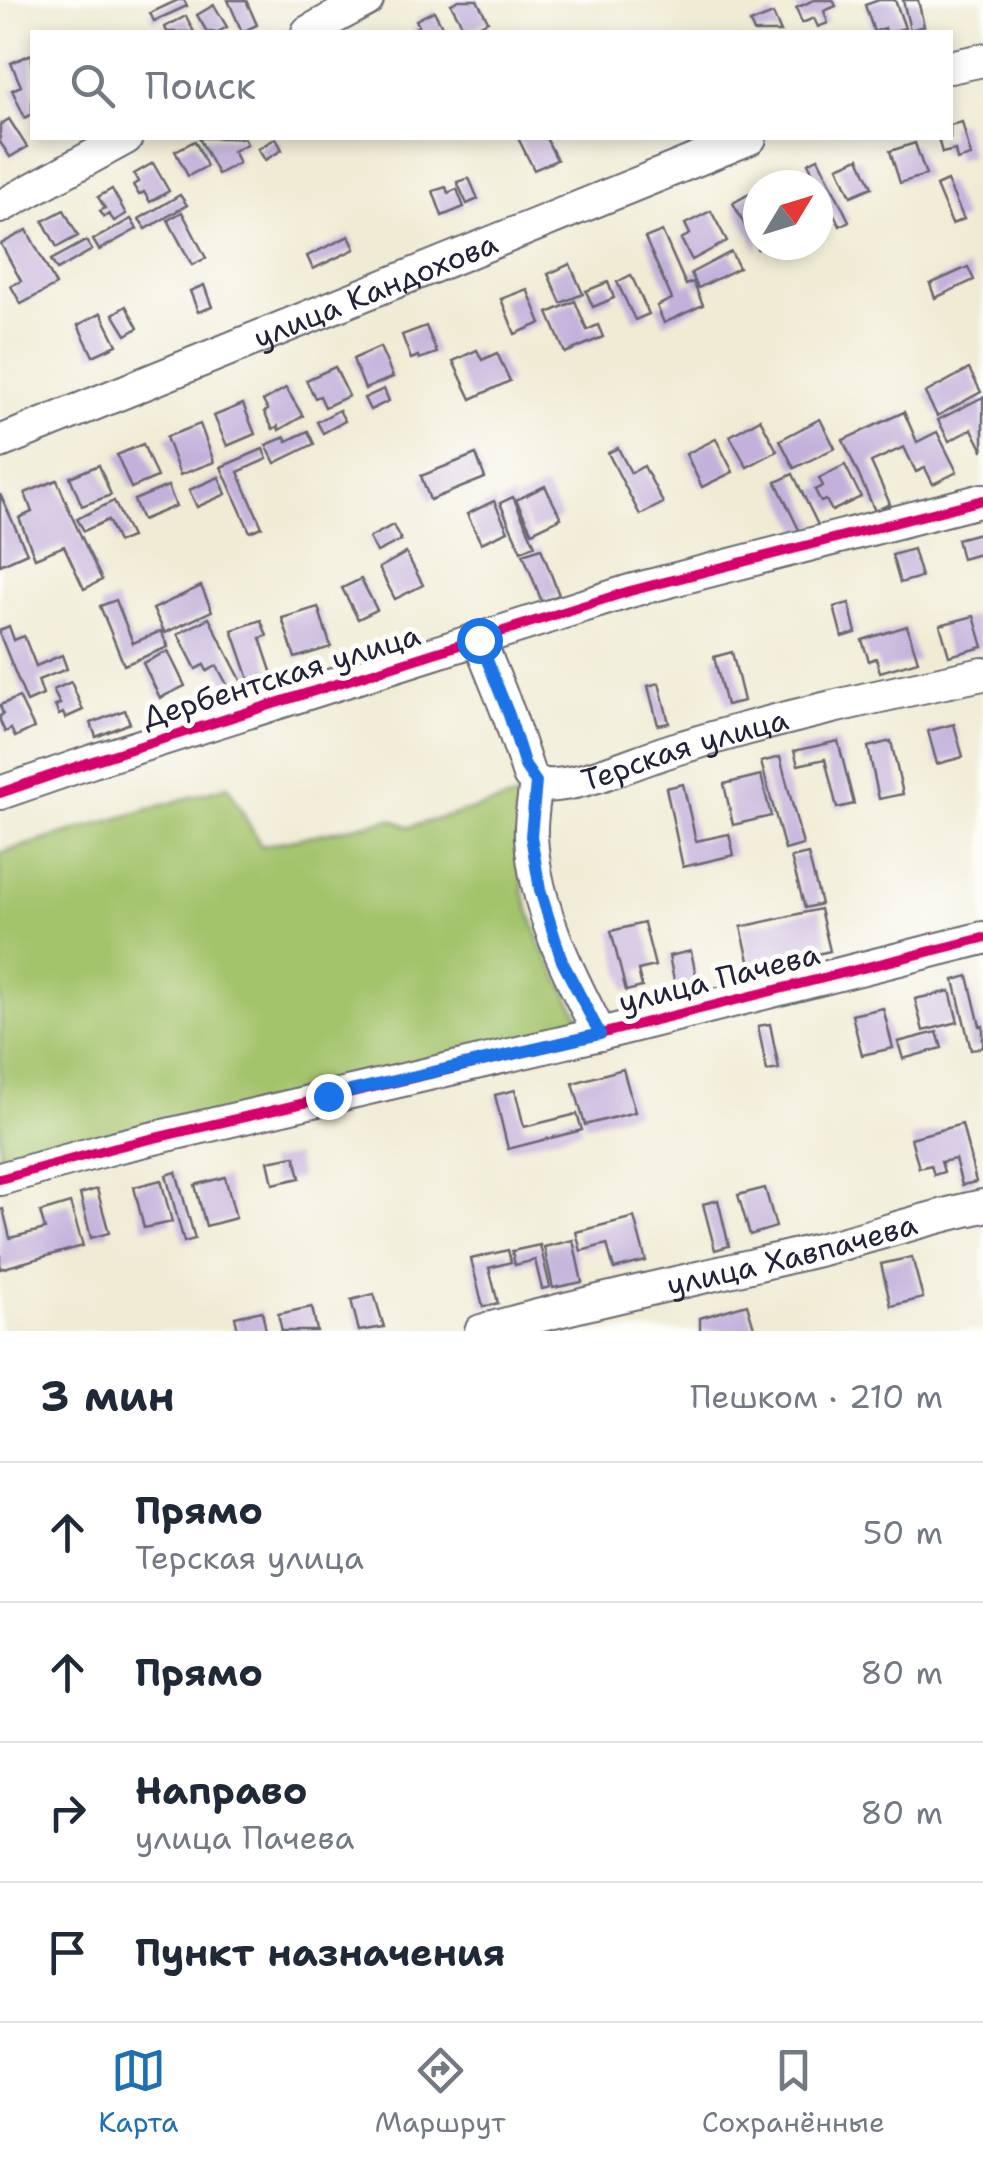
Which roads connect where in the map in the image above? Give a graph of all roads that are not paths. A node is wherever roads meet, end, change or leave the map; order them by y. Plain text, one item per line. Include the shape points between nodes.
1 (367, 0) edge
2 (312, 30) edge
3 (983, 60) edge
4 (953, 66) edge
5 (122, 140) edge
6 (745, 140) edge
7 (0, 208) edge
8 (0, 442) edge
9 (983, 500) edge
10 (479, 640) junction
11 (983, 674) edge
12 (536, 782) junction
13 (0, 793) edge
14 (983, 938) edge
15 (600, 1034) junction
16 (0, 1178) edge
17 (983, 1206) edge
18 (481, 1331) edge

1 - 2 street
3 - 4 street
5 - 7 street
6 - 8 street, улица Кандохова
9 - 10 street, Дербентская улица via 630,591
10 - 12 street
10 - 13 street, Дербентская улица
11 - 12 street, Терская улица via 682,746 584,778
12 - 15 street via 531,836 540,890 562,961
14 - 15 street, улица Пачева
15 - 16 street, улица Пачева
17 - 18 street, улица Хавпачева

